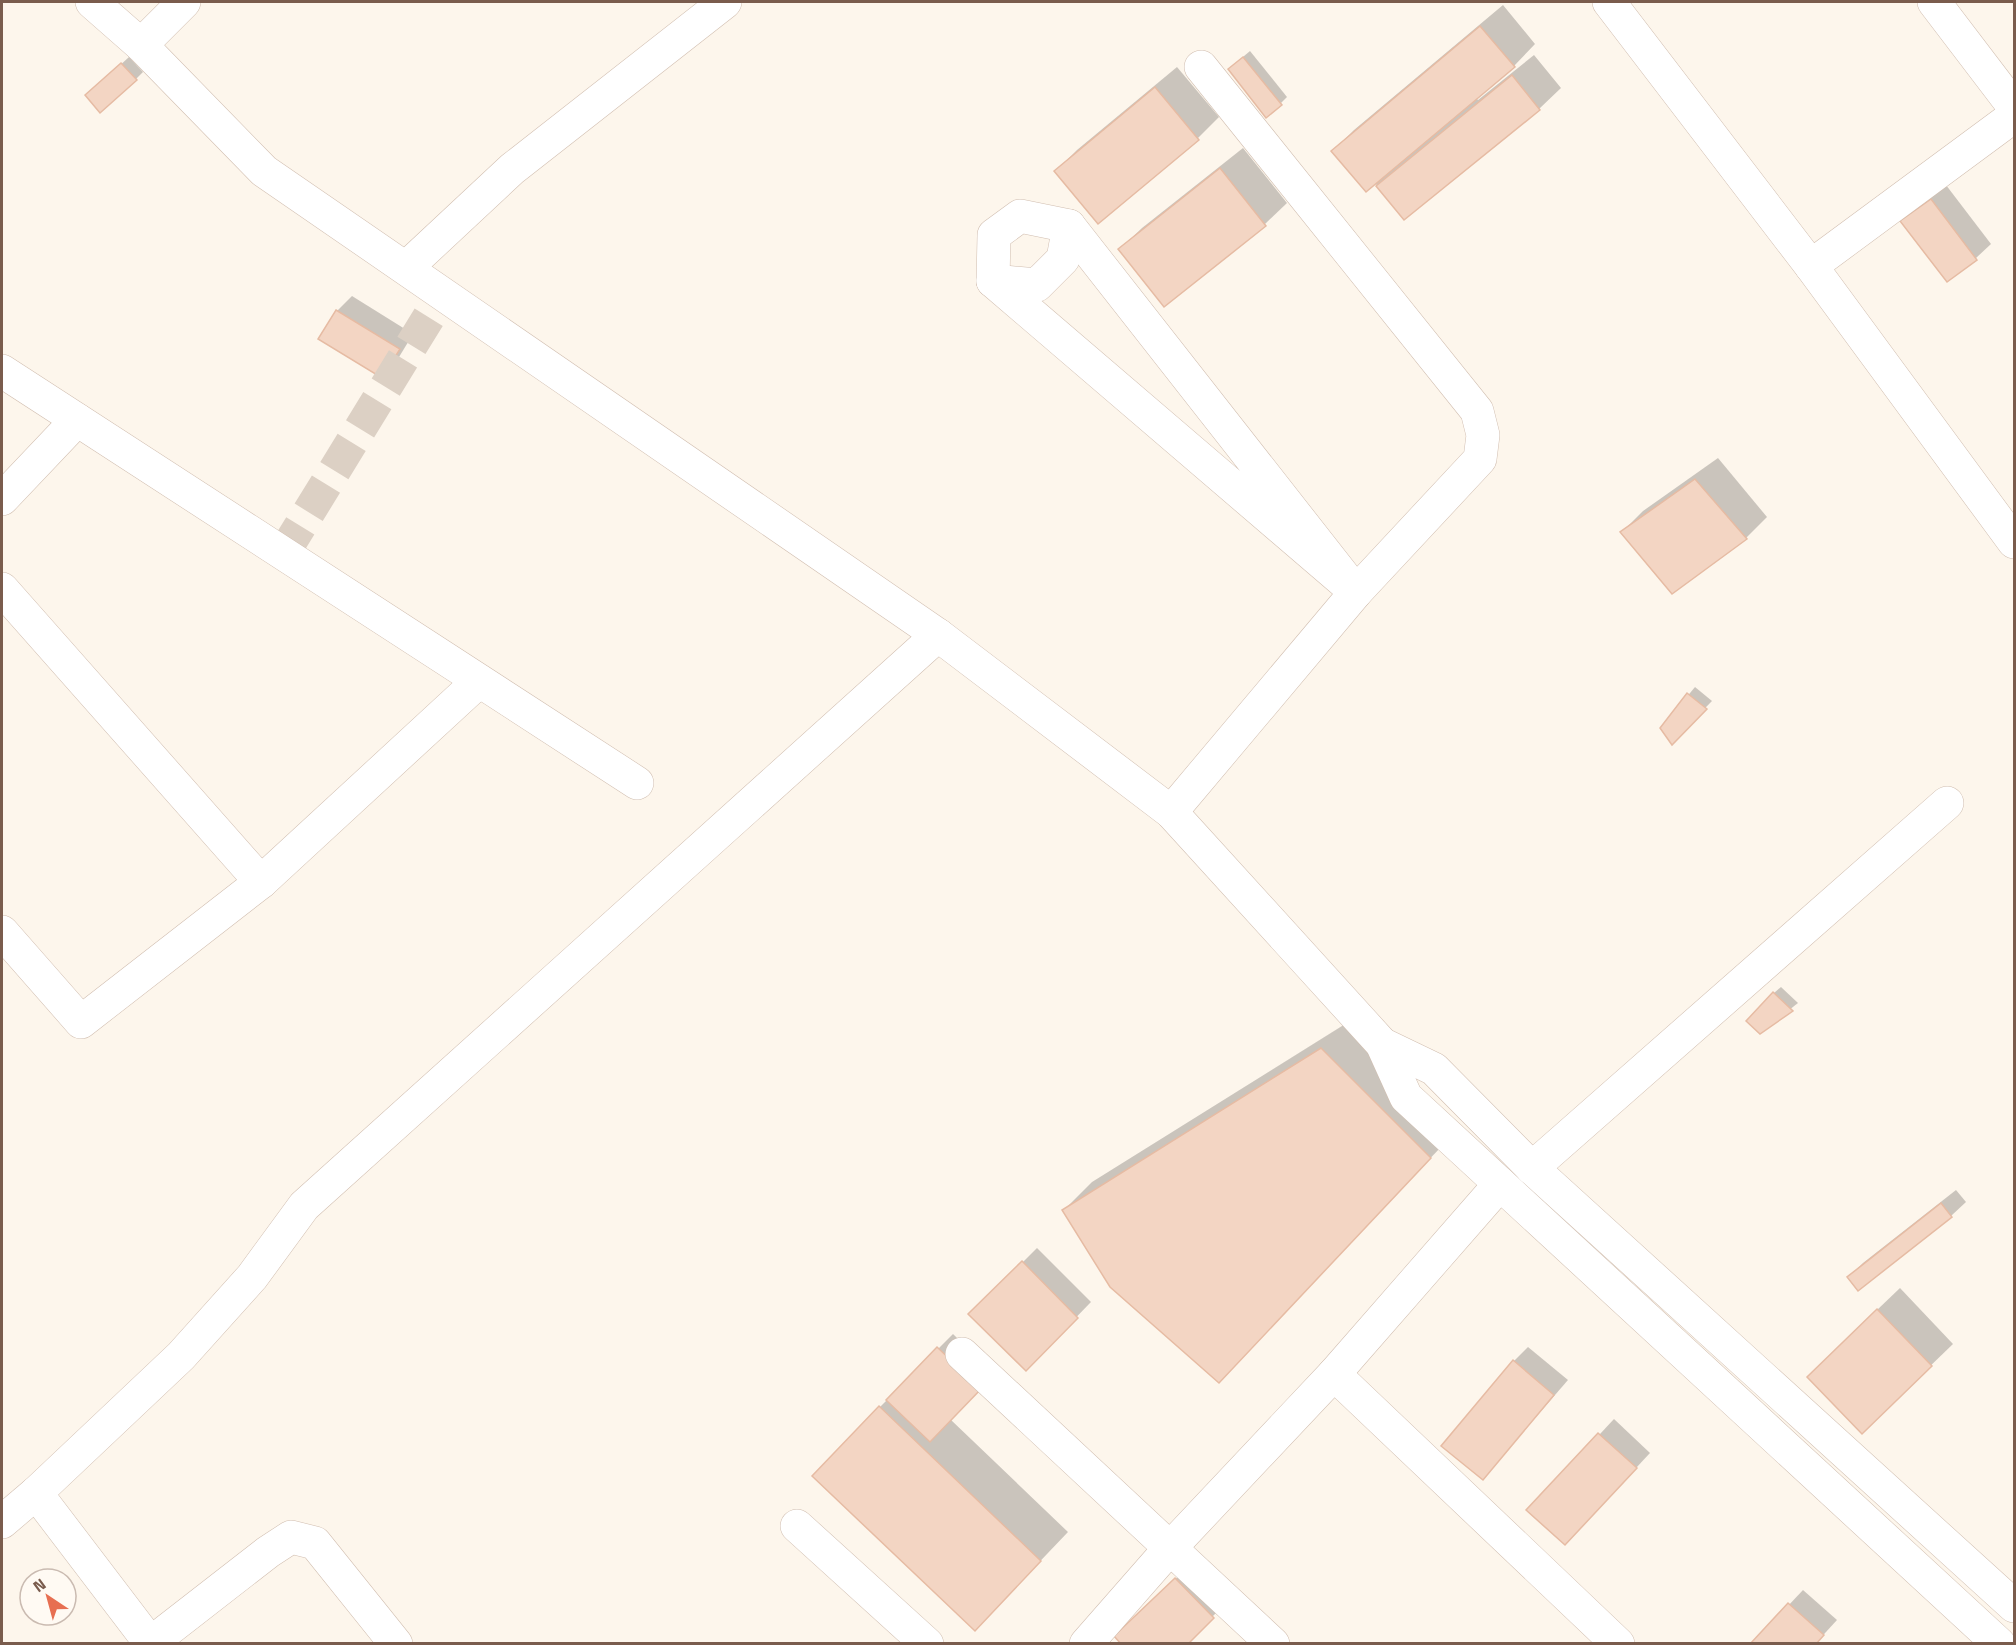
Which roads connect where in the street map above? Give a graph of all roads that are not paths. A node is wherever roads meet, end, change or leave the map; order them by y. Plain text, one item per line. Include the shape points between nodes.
1 (92, 2) edge
2 (184, 2) edge
3 (725, 2) edge
4 (1609, 2) edge
5 (1934, 2) edge
6 (141, 45) junction
7 (1201, 67) dead end
8 (2014, 107) edge
9 (2014, 116) edge
10 (1069, 226) junction
11 (1811, 266) junction
12 (406, 268) junction
13 (993, 281) junction
14 (2, 371) edge
15 (78, 420) junction
16 (2, 499) edge
17 (2014, 542) edge
18 (2, 589) edge
19 (1356, 592) junction
20 (938, 635) junction
21 (479, 681) junction
22 (637, 783) dead end
23 (1947, 803) dead end
24 (1171, 812) junction
25 (261, 882) junction
26 (2, 932) edge
27 (1382, 1044) junction
28 (1532, 1168) junction
29 (1500, 1184) junction
30 (962, 1354) dead end
31 (1334, 1374) junction
32 (36, 1493) junction
33 (2, 1521) edge
34 (797, 1526) dead end
35 (1171, 1547) junction
36 (2014, 1606) edge
37 (2014, 1637) edge
38 (151, 1643) edge
39 (396, 1644) edge
40 (927, 1644) edge
41 (1086, 1644) edge
42 (1273, 1644) edge
43 (1618, 1644) edge
44 (1999, 1644) edge
45 (2005, 1644) edge

1 - 6 street
2 - 6 street
3 - 12 street via 512,169
4 - 11 street
5 - 8 street
6 - 12 street via 264,171
7 - 19 street via 1477,411 1483,435 1480,459
9 - 11 street
10 - 13 street via 1063,259 1037,285
10 - 13 street via 1020,216 994,235
10 - 19 street
11 - 17 street
12 - 20 street
13 - 19 street
14 - 15 street
15 - 16 street
15 - 21 street
18 - 25 street
19 - 24 street
20 - 24 street
20 - 32 street via 304,1206 252,1277 181,1356
21 - 22 street
21 - 25 street
23 - 28 street
24 - 27 street
25 - 26 street via 81,1022
27 - 28 street via 1434,1069
27 - 29 street via 1406,1097
28 - 36 street
29 - 31 street
29 - 44 street
30 - 35 street
31 - 35 street
31 - 43 street
32 - 33 street
32 - 38 street
34 - 40 street
35 - 41 street
35 - 42 street
37 - 45 street
38 - 39 street via 291,1537 315,1543

